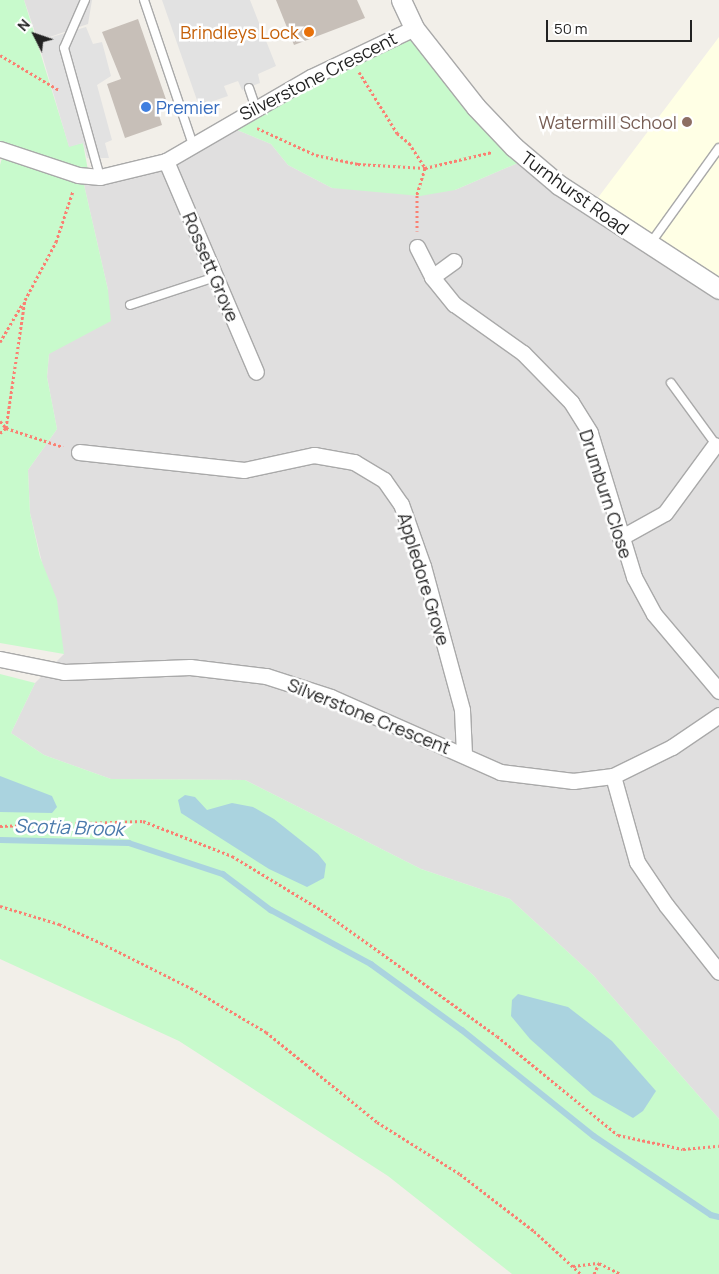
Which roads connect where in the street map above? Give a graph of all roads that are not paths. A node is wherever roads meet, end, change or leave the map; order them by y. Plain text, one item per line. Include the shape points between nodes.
1 (85, 0) edge
2 (144, 0) edge
3 (401, 0) edge
4 (414, 28) junction
5 (249, 88) dead end
6 (256, 108) junction
7 (193, 145) junction
8 (719, 148) edge
9 (0, 149) edge
10 (166, 162) junction
11 (100, 177) junction
12 (649, 245) junction
13 (417, 247) road end
14 (454, 261) dead end
15 (216, 277) junction
16 (432, 277) junction
17 (719, 289) edge
18 (130, 305) dead end
19 (256, 372) dead end
20 (671, 383) dead end
21 (717, 447) edge
22 (79, 452) road end
23 (620, 538) junction
24 (0, 659) edge
25 (719, 691) edge
26 (719, 714) edge
27 (464, 754) junction
28 (613, 776) junction
29 (719, 972) edge

1 - 11 lane via 64,48
2 - 7 lane
3 - 4 street, Turnhurst Road
4 - 6 street, Silverstone Crescent via 349,57
4 - 12 street, Turnhurst Road via 476,108 514,147 559,185
5 - 6 lane
6 - 7 street, Silverstone Crescent
7 - 10 street, Silverstone Crescent
8 - 12 lane
9 - 11 street, Silverstone Crescent via 78,175
10 - 11 street, Silverstone Crescent
10 - 15 street, Rossett Grove
12 - 17 street, Turnhurst Road
13 - 16 street, Drumburn Close
14 - 16 street
15 - 18 lane
15 - 19 street, Rossett Grove
16 - 23 street, Drumburn Close via 454,304 523,353 571,402 590,433
20 - 21 lane
21 - 23 street via 665,513
22 - 27 street, Appledore Grove via 244,470 314,455 354,462 384,480 401,504 423,566 462,710
23 - 25 street, Drumburn Close via 634,577 654,614
24 - 27 street, Silverstone Crescent via 64,672 190,667 266,676 331,697
26 - 28 street, Silverstone Crescent via 672,746
27 - 28 street, Silverstone Crescent via 500,772 573,780
28 - 29 street via 637,862

